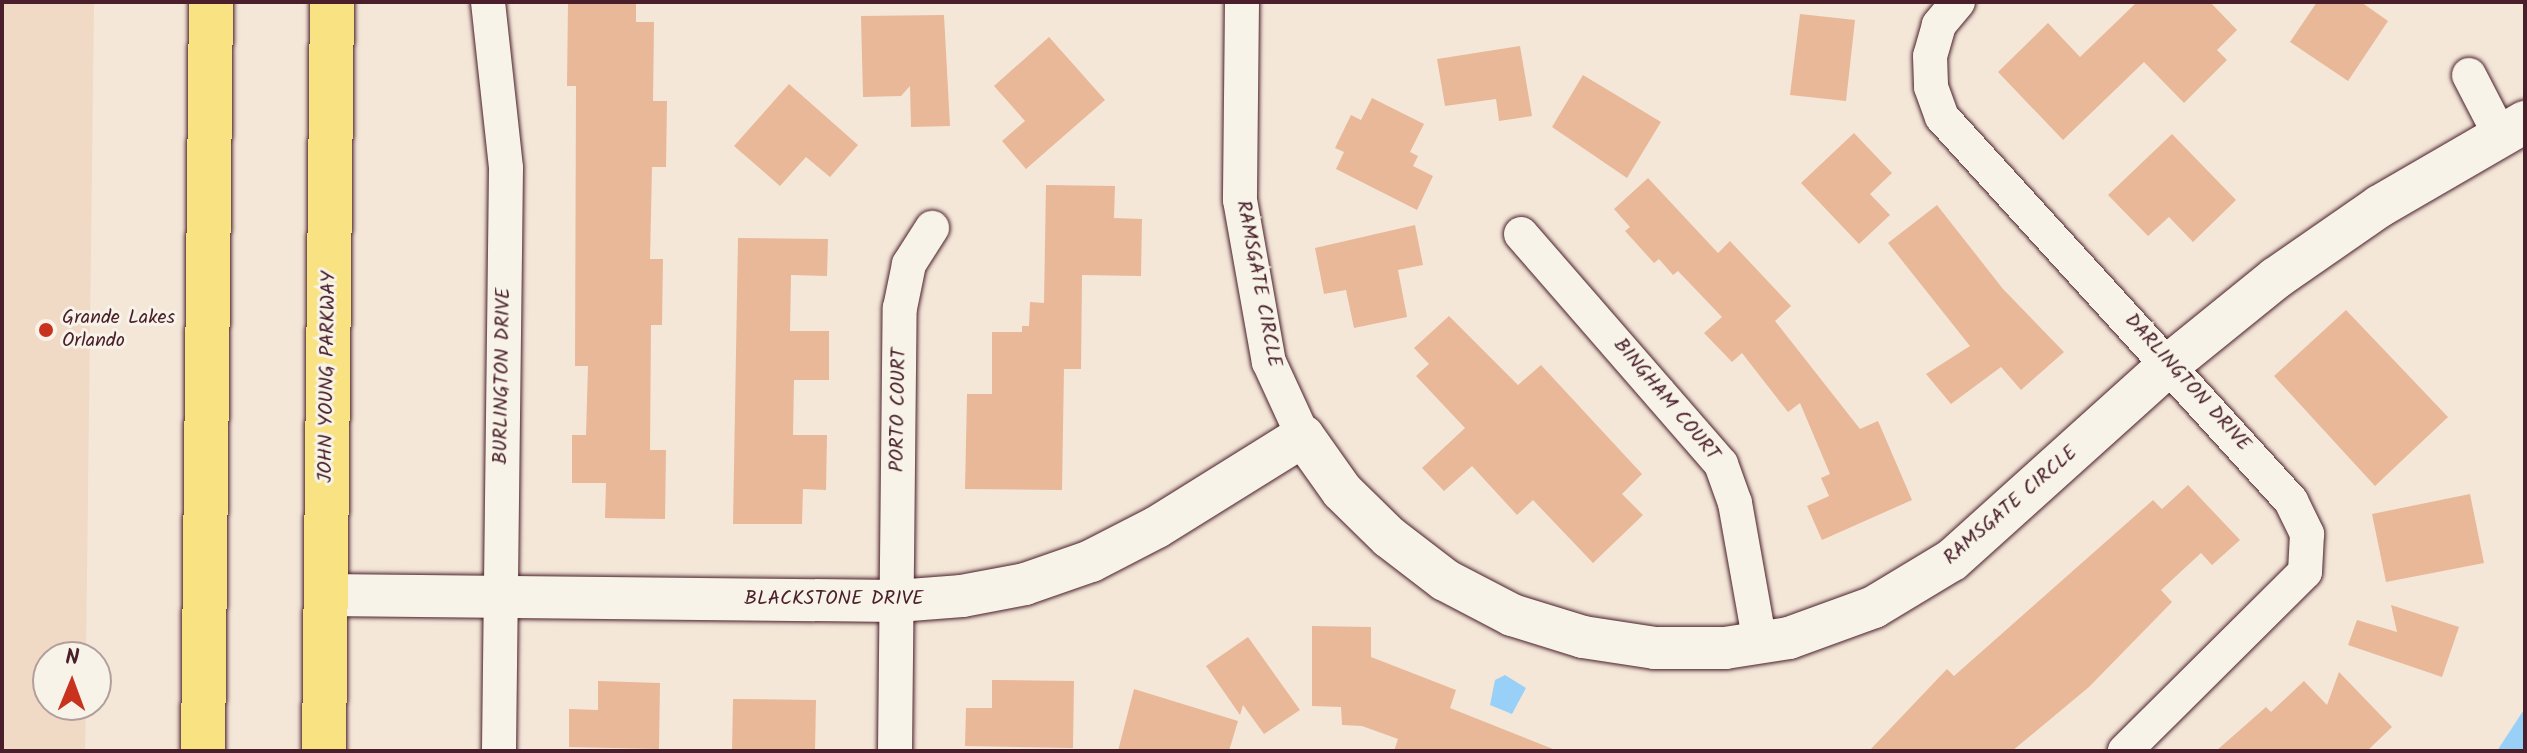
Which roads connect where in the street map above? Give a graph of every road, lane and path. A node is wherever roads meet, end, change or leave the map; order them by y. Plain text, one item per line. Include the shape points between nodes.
1 (211, 2) edge
2 (332, 2) edge
3 (488, 2) edge
4 (1242, 2) edge
5 (1958, 2) edge
6 (2469, 75) dead end
7 (2513, 129) edge
8 (932, 228) dead end
9 (1521, 234) dead end
10 (2171, 363) junction
11 (1303, 436) junction
12 (326, 595) junction
13 (500, 596) junction
14 (897, 601) junction
15 (1760, 644) junction
16 (203, 751) edge
17 (324, 751) edge
18 (499, 751) edge
19 (895, 751) edge
20 (2125, 751) edge

1 - 16 highway
2 - 12 highway, JOHN YOUNG PARKWAY
3 - 13 street, BURLINGTON DRIVE via 506,168
4 - 11 street, RAMSGATE CIRCLE via 1240,200 1269,362
5 - 10 street, DARLINGTON DRIVE via 1939,25 1930,56 1931,87 1942,117
6 - 7 street
7 - 10 street, RAMSGATE CIRCLE via 2329,240
8 - 14 street, PORTO COURT via 902,287
9 - 15 street, BINGHAM COURT via 1721,464 1735,503
10 - 15 street, RAMSGATE CIRCLE via 1952,560 1861,613
10 - 20 street, DARLINGTON DRIVE via 2291,501 2307,534 2305,572
11 - 14 street, BLACKSTONE DRIVE via 1157,527 1091,561 993,591
11 - 15 street, RAMSGATE CIRCLE via 1365,515 1417,560 1476,599 1546,627 1620,644 1690,649
12 - 13 street, BLACKSTONE DRIVE
12 - 17 highway, JOHN YOUNG PARKWAY
13 - 14 street, BLACKSTONE DRIVE
13 - 18 street, BURLINGTON DRIVE
14 - 19 street, PORTO COURT

